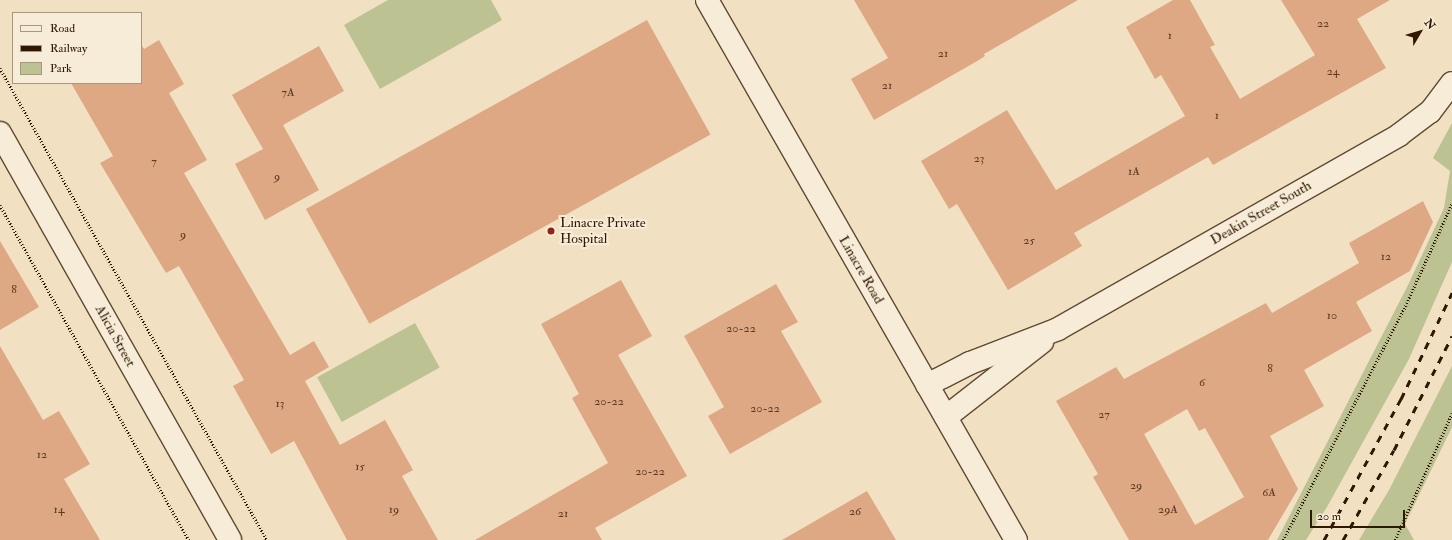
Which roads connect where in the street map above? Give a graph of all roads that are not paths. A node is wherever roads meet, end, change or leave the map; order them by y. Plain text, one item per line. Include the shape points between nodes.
1 (708, 0) edge
2 (1452, 83) edge
3 (0, 133) edge
4 (1058, 329) junction
5 (927, 385) junction
6 (946, 417) junction
7 (230, 540) edge
8 (1016, 540) edge

1 - 5 street, Linacre Road
2 - 4 street, Deakin Street South via 1430,112 1399,135
3 - 7 street, Alicia Street
4 - 5 street, Deakin Street South via 970,363
4 - 6 street, Deakin Street South
5 - 6 street, Linacre Road
6 - 8 street, Linacre Road

